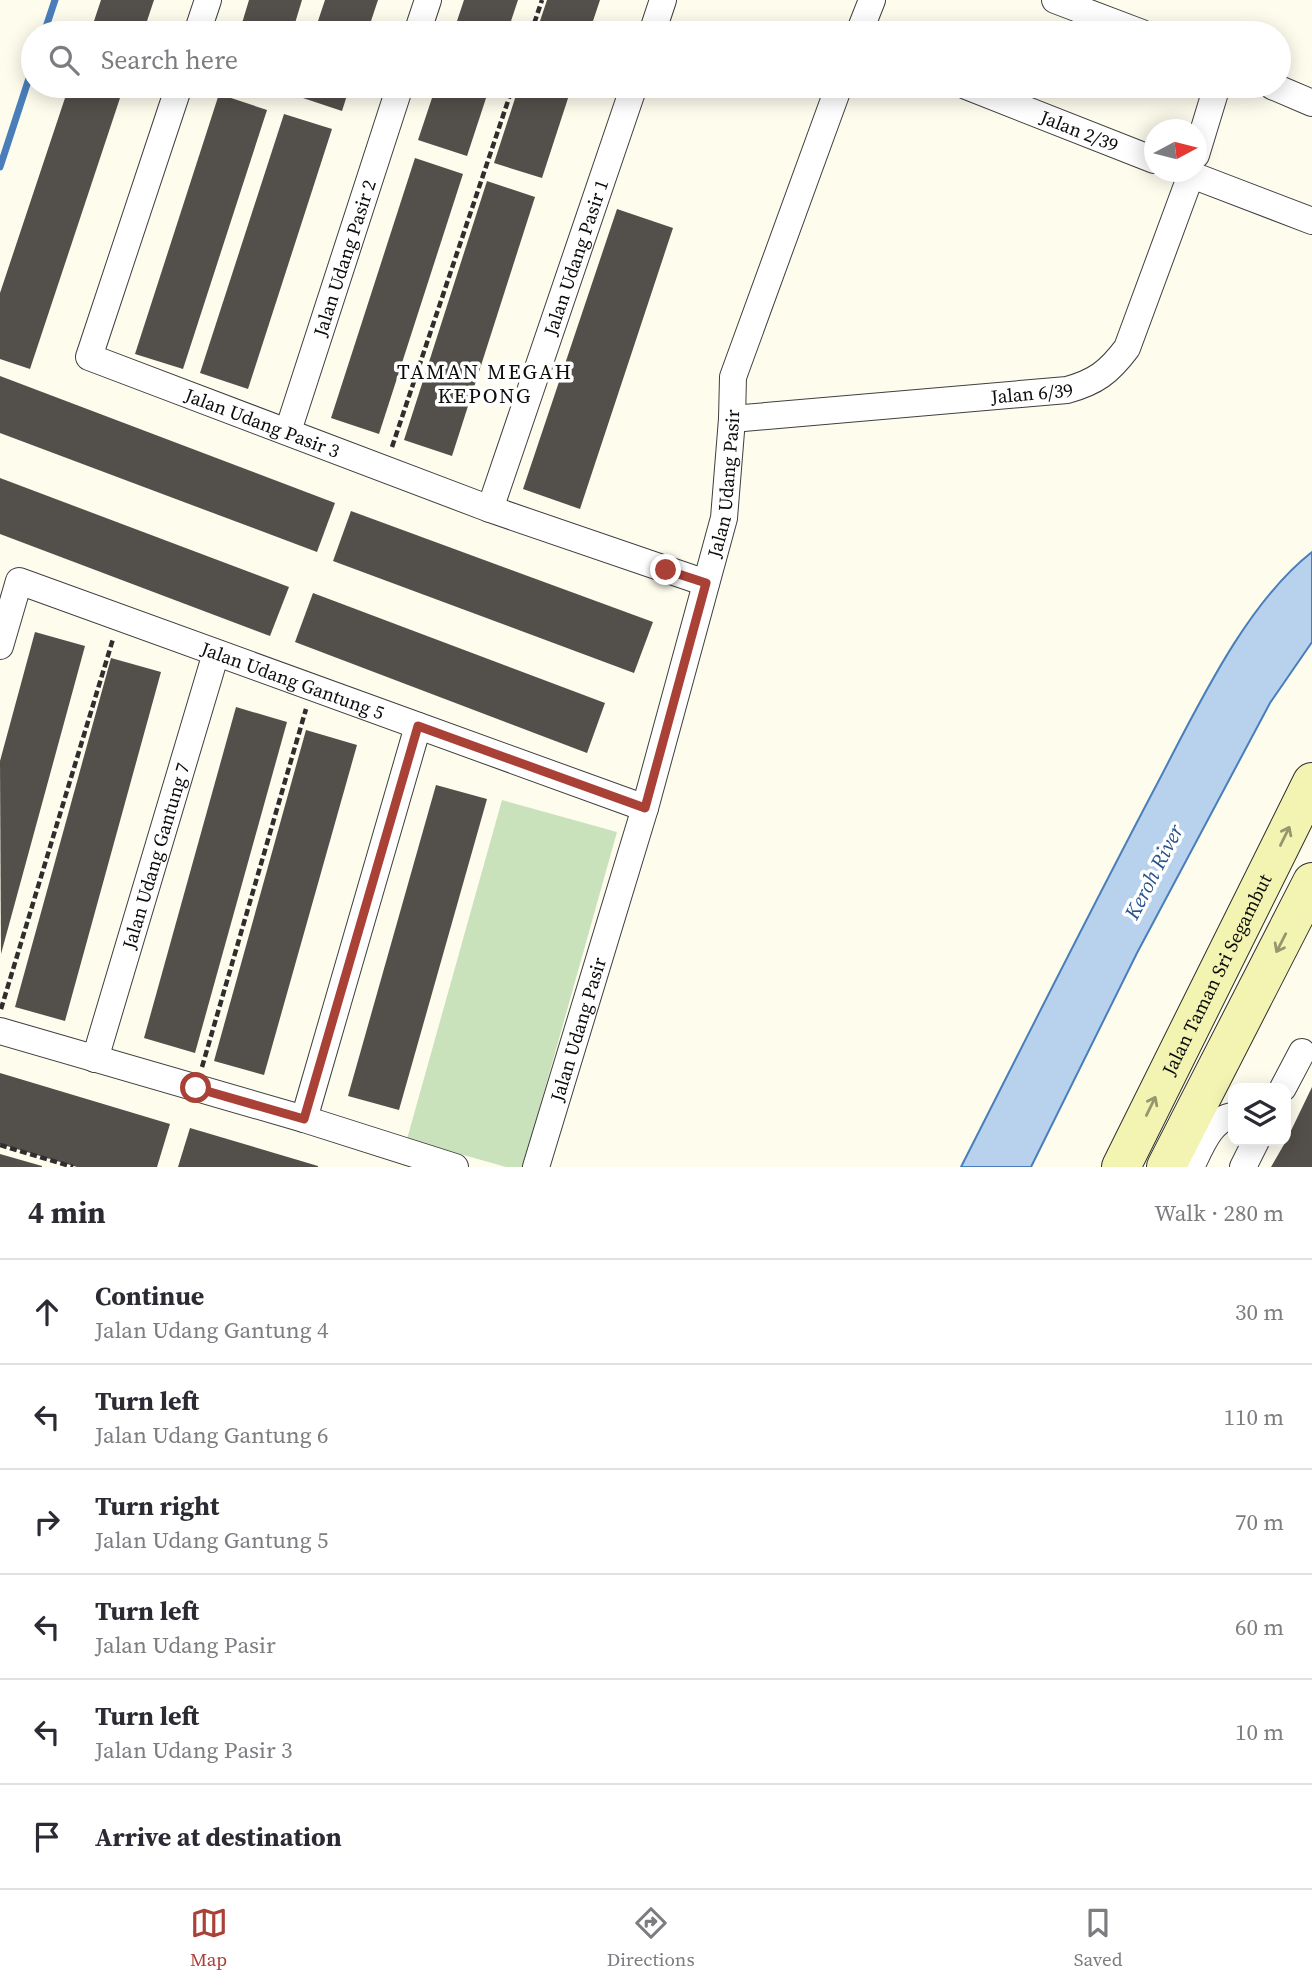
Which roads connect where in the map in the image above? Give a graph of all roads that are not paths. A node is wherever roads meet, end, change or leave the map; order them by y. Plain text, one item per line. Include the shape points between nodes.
1 (208, 0) edge
2 (428, 0) edge
3 (663, 0) edge
4 (872, 0) edge
5 (1055, 0) edge
6 (201, 21) edge
7 (421, 21) edge
8 (656, 21) edge
9 (864, 21) edge
10 (1110, 21) edge
11 (1291, 94) edge
12 (175, 98) edge
13 (396, 98) edge
14 (630, 98) edge
15 (835, 98) edge
16 (996, 98) edge
17 (1213, 98) edge
18 (1312, 103) edge
19 (1207, 119) edge
20 (1144, 156) edge
21 (1207, 175) edge
22 (1186, 182) edge
23 (1312, 221) edge
24 (732, 419) junction
25 (288, 431) junction
26 (490, 509) junction
27 (706, 583) junction
28 (0, 646) edge
29 (216, 653) junction
30 (418, 726) junction
31 (1312, 782) edge
32 (645, 808) junction
33 (1312, 882) edge
34 (0, 1031) edge
35 (1302, 1052) dead end
36 (95, 1059) junction
37 (1286, 1083) edge
38 (1228, 1116) edge
39 (304, 1119) junction
40 (1254, 1146) edge
41 (455, 1167) edge
42 (536, 1167) edge
43 (1121, 1167) edge
44 (1166, 1167) edge
45 (1191, 1167) edge
46 (1243, 1167) edge

1 - 6 street
2 - 7 street
3 - 8 street
4 - 9 street
5 - 10 street
11 - 18 street
12 - 25 street, Jalan Udang Pasir 3 via 89,357
13 - 25 street, Jalan Udang Pasir 2
14 - 26 street, Jalan Udang Pasir 1
15 - 24 street, Jalan Udang Pasir via 733,377
16 - 20 street, Jalan 2/39
17 - 19 street, Jalan 6/39
21 - 23 street
22 - 24 street, Jalan 6/39 via 1127,348 1112,368 1090,383 1067,390
24 - 27 street, Jalan Udang Pasir via 724,518
25 - 26 street, Jalan Udang Pasir 3
26 - 27 street, Jalan Udang Pasir 3
27 - 32 street, Jalan Udang Pasir
28 - 29 street, Jalan Udang Gantung 5 via 19,581
29 - 30 street, Jalan Udang Gantung 5
29 - 36 street, Jalan Udang Gantung 7
30 - 32 street, Jalan Udang Gantung 5
30 - 39 street
43 -> 31 street, Jalan Taman Sri Segambut
32 - 42 street, Jalan Udang Pasir
33 -> 44 street
34 - 36 street
35 - 37 street
36 - 39 street
38 - 45 street via 1214,1126
39 - 41 street
40 - 46 street

